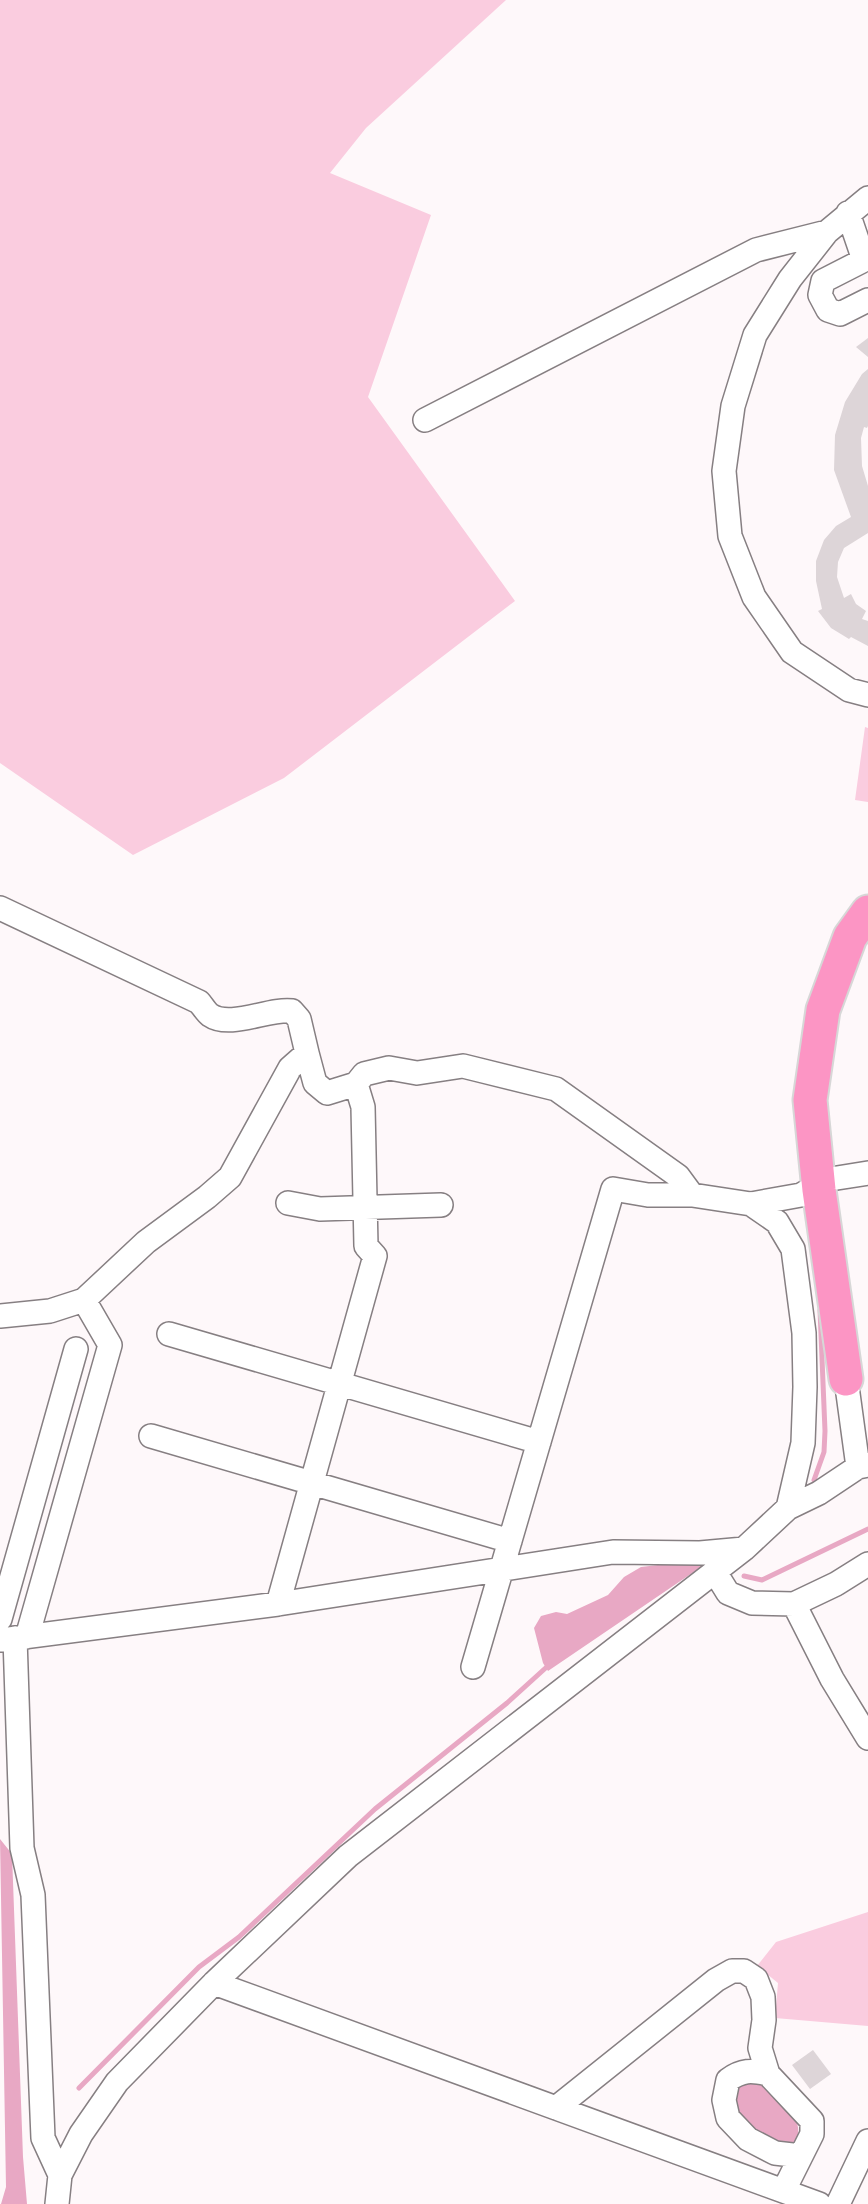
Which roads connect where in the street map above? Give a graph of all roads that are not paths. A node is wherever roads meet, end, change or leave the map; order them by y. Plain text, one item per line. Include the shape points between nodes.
1 (868, 198) edge
2 (848, 214) junction
3 (827, 232) junction
4 (866, 259) edge
5 (868, 300) edge
6 (425, 420) dead end
7 (868, 695) edge
8 (0, 908) edge
9 (868, 912) edge
10 (307, 1053) junction
11 (356, 1084) junction
12 (868, 1173) edge
13 (837, 1178) dead end
14 (807, 1191) dead end
15 (692, 1195) junction
16 (288, 1203) dead end
17 (751, 1204) junction
18 (441, 1205) dead end
19 (365, 1208) junction
20 (84, 1300) junction
21 (0, 1316) edge
22 (169, 1334) dead end
23 (76, 1349) dead end
24 (846, 1379) joint
25 (340, 1384) junction
26 (151, 1436) dead end
27 (539, 1441) junction
28 (863, 1466) edge
29 (312, 1483) junction
30 (788, 1508) junction
31 (510, 1541) junction
32 (744, 1549) junction
33 (868, 1564) edge
34 (502, 1568) junction
35 (715, 1572) junction
36 (278, 1604) junction
37 (794, 1604) junction
38 (0, 1619) edge
39 (14, 1638) edge
40 (473, 1667) dead end
41 (868, 1738) edge
42 (215, 1983) junction
43 (768, 2074) junction
44 (556, 2108) junction
45 (868, 2141) edge
46 (801, 2156) junction
47 (60, 2175) junction
48 (784, 2190) junction
49 (57, 2204) edge
50 (818, 2204) edge
51 (838, 2204) edge

1 - 2 street
2 - 3 street
2 - 4 street
3 - 6 street via 756,250
3 - 7 street via 755,335 733,406 724,471 730,536 754,597 792,652 849,690
4 - 5 street via 823,281 820,295 828,310 840,314
8 - 10 street via 199,1002 210,1015 239,1019 279,1009 292,1011 299,1019
9 - 24 highway via 850,937 823,1010 810,1100
10 - 11 street via 315,1083 327,1093
10 - 20 street via 290,1068 230,1177 146,1242
11 - 15 street via 363,1074 389,1068 417,1073 463,1066 556,1089 678,1176
11 - 19 street via 363,1107
12 - 13 street
14 - 17 street
15 - 17 street
15 - 27 street via 613,1189
16 - 19 street via 320,1209
17 - 30 street via 777,1222 793,1249 802,1321 803,1443
18 - 19 street
19 - 25 street via 366,1246 375,1256
20 - 21 street via 50,1311
20 - 39 street via 110,1345
22 - 25 street
23 - 38 street
24 - 28 street
25 - 27 street
25 - 29 street
26 - 29 street
27 - 31 street
28 - 30 street
29 - 31 street
29 - 36 street
30 - 32 street
31 - 34 street
32 - 34 street via 613,1552
32 - 35 street
33 - 37 street
34 - 36 street
34 - 40 street
35 - 37 street via 728,1593 752,1603
35 - 42 street via 348,1856
36 - 39 street
37 - 41 street
39 - 47 street via 22,1849 33,1895 43,2138
42 - 44 street
42 - 47 street via 117,2082 81,2134
43 - 44 street via 760,2048 763,1997 756,1979 744,1971 732,1971
43 - 46 street via 812,2121 812,2134
43 - 46 street via 741,2071 728,2080 724,2100 728,2118 748,2139 766,2149
44 - 48 street
45 - 51 street
46 - 48 street
47 - 49 street
48 - 50 street

